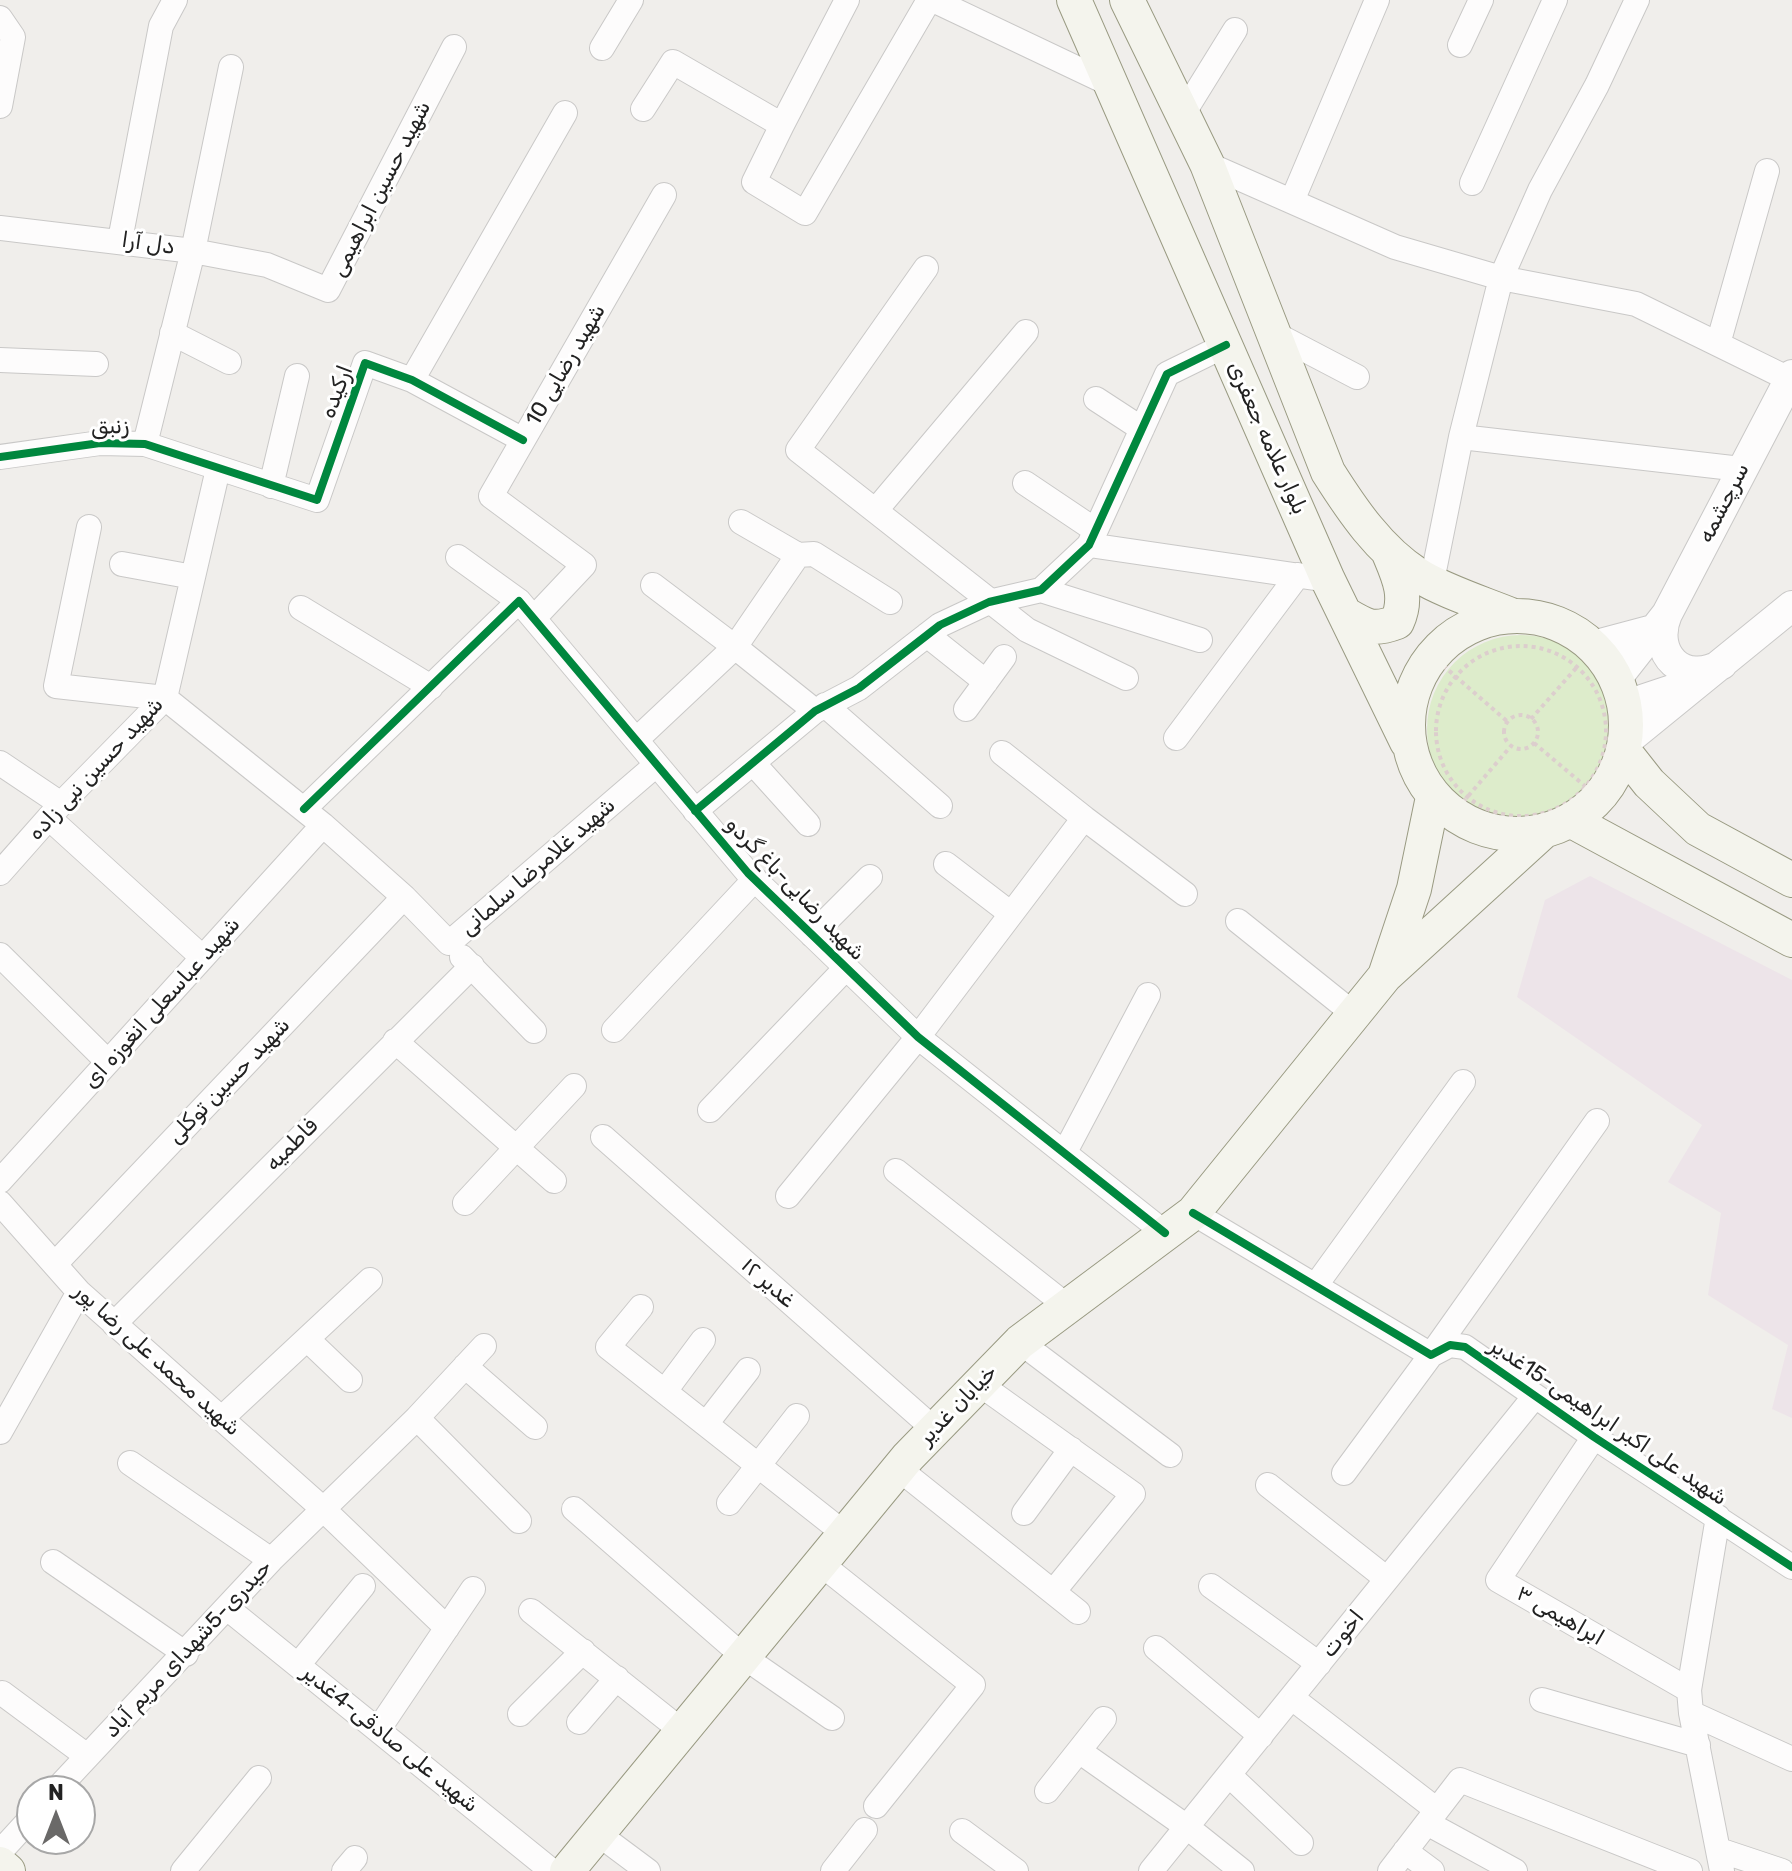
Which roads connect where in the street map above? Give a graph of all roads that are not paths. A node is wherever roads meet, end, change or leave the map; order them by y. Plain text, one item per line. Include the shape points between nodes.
1 (175, 0) edge
2 (631, 0) edge
3 (847, 0) edge
4 (931, 0) edge
5 (1074, 0) edge
6 (1127, 0) edge
7 (1377, 0) edge
8 (1481, 0) edge
9 (1555, 0) edge
10 (1637, 0) edge
11 (4, 28) edge
12 (1235, 30) dead end
13 (1460, 45) dead end
14 (454, 47) dead end
15 (602, 48) dead end
16 (231, 67) dead end
17 (1112, 85) junction
18 (0, 106) edge
19 (643, 109) dead end
20 (565, 113) dead end
21 (1183, 114) junction
22 (782, 125) junction
23 (1207, 164) junction
24 (1767, 171) dead end
25 (1472, 183) dead end
26 (664, 195) dead end
27 (1292, 201) junction
28 (0, 228) edge
29 (120, 240) junction
30 (193, 251) junction
31 (926, 268) dead end
32 (1501, 278) junction
33 (1026, 332) dead end
34 (172, 333) junction
35 (1273, 333) junction
36 (1718, 344) junction
37 (1226, 345) junction
38 (0, 360) edge
39 (229, 362) dead end
40 (96, 364) dead end
41 (297, 376) dead end
42 (1357, 377) dead end
43 (1791, 377) edge
44 (412, 380) junction
45 (1096, 399) dead end
46 (1142, 429) junction
47 (1461, 437) junction
48 (523, 440) junction
49 (145, 444) junction
50 (0, 457) edge
51 (218, 469) junction
52 (1741, 469) junction
53 (1025, 483) dead end
54 (271, 486) junction
55 (876, 510) junction
56 (741, 522) dead end
57 (89, 527) dead end
58 (1092, 538) junction
59 (1388, 550) junction
60 (798, 555) junction
61 (458, 557) dead end
62 (122, 564) dead end
63 (193, 577) junction
64 (1313, 577) junction
65 (1432, 581) junction
66 (653, 585) dead end
67 (1041, 590) junction
68 (890, 602) dead end
69 (989, 602) junction
70 (301, 608) dead end
71 (526, 609) junction
72 (1345, 614) junction
73 (1511, 615) junction
74 (1788, 615) edge
75 (1660, 622) junction
76 (927, 635) junction
77 (1200, 640) dead end
78 (735, 647) junction
79 (1585, 656) junction
80 (1004, 657) dead end
81 (1713, 672) junction
82 (1126, 678) dead end
83 (986, 682) junction
84 (431, 687) junction
85 (1620, 692) junction
86 (165, 698) junction
87 (820, 708) junction
88 (966, 709) dead end
89 (1176, 738) dead end
90 (636, 740) junction
91 (1407, 742) junction
92 (1625, 746) junction
93 (1002, 753) dead end
94 (0, 763) edge
95 (753, 763) junction
96 (656, 765) junction
97 (1451, 802) junction
98 (940, 806) dead end
99 (304, 809) junction
100 (55, 811) junction
101 (695, 811) junction
102 (1084, 818) junction
103 (808, 824) dead end
104 (323, 825) junction
105 (1557, 825) junction
106 (946, 864) dead end
107 (0, 873) edge
108 (870, 877) dead end
109 (755, 879) junction
110 (1792, 880) edge
111 (1185, 894) dead end
112 (404, 897) junction
113 (1010, 913) junction
114 (1238, 921) dead end
115 (812, 935) junction
116 (1792, 940) edge
117 (449, 943) junction
118 (0, 955) edge
119 (202, 957) junction
120 (472, 966) junction
121 (846, 968) junction
122 (1385, 976) junction
123 (1148, 995) dead end
124 (1354, 1014) junction
125 (614, 1030) dead end
126 (534, 1031) dead end
127 (918, 1037) junction
128 (395, 1041) junction
129 (108, 1062) junction
130 (1463, 1082) dead end
131 (574, 1086) dead end
132 (710, 1110) dead end
133 (1597, 1121) dead end
134 (603, 1137) dead end
135 (515, 1147) junction
136 (1065, 1152) junction
137 (896, 1171) dead end
138 (0, 1181) edge
139 (554, 1181) dead end
140 (788, 1196) dead end
141 (0, 1203) edge
142 (465, 1203) dead end
143 (1193, 1213) junction
144 (1165, 1233) junction
145 (55, 1264) junction
146 (370, 1280) dead end
147 (1316, 1285) junction
148 (79, 1292) junction
149 (1067, 1306) junction
150 (641, 1307) dead end
151 (114, 1324) junction
152 (307, 1339) junction
153 (703, 1340) dead end
154 (1020, 1342) junction
155 (484, 1346) dead end
156 (1431, 1355) junction
157 (465, 1366) junction
158 (748, 1370) dead end
159 (350, 1380) dead end
160 (978, 1383) junction
161 (665, 1391) junction
162 (1535, 1396) junction
163 (797, 1416) dead end
164 (222, 1418) junction
165 (417, 1418) junction
166 (706, 1424) junction
167 (535, 1427) dead end
168 (934, 1429) junction
169 (0, 1432) edge
170 (1594, 1437) junction
171 (1071, 1449) junction
172 (1170, 1455) dead end
173 (130, 1463) dead end
174 (758, 1465) junction
175 (899, 1469) junction
176 (1344, 1473) dead end
177 (1268, 1485) dead end
178 (729, 1503) dead end
179 (322, 1508) junction
180 (574, 1509) dead end
181 (1024, 1513) dead end
182 (1718, 1517) junction
183 (519, 1521) dead end
184 (845, 1534) junction
185 (271, 1560) junction
186 (53, 1562) dead end
187 (821, 1564) junction
188 (1792, 1567) edge
189 (1387, 1579) junction
190 (363, 1586) dead end
191 (1211, 1586) dead end
192 (473, 1589) dead end
193 (1053, 1592) junction
194 (227, 1608) junction
195 (531, 1611) dead end
196 (1078, 1612) dead end
197 (447, 1628) junction
198 (1156, 1648) dead end
199 (583, 1651) junction
200 (186, 1654) junction
201 (744, 1657) junction
202 (1319, 1664) junction
203 (298, 1665) junction
204 (617, 1678) junction
205 (2, 1693) edge
206 (1292, 1698) junction
207 (1542, 1700) dead end
208 (1690, 1701) junction
209 (520, 1714) dead end
210 (832, 1718) dead end
211 (1104, 1719) dead end
212 (579, 1722) dead end
213 (378, 1730) junction
214 (682, 1731) junction
215 (1261, 1736) junction
216 (1698, 1745) junction
217 (1079, 1751) junction
218 (87, 1756) junction
219 (1792, 1759) edge
220 (70, 1775) edge
221 (1229, 1775) junction
222 (259, 1778) dead end
223 (1047, 1791) dead end
224 (876, 1806) dead end
225 (1432, 1817) junction
226 (1187, 1827) junction
227 (865, 1830) dead end
228 (962, 1831) dead end
229 (597, 1833) junction
230 (16, 1834) edge
231 (1301, 1843) dead end
232 (1405, 1851) junction
233 (0, 1852) edge
234 (1721, 1861) edge
235 (0, 1864) edge
236 (8, 1871) edge
237 (183, 1871) edge
238 (552, 1871) edge
239 (567, 1871) edge
240 (648, 1871) edge
241 (833, 1871) edge
242 (1016, 1871) edge
243 (1151, 1871) edge
244 (1242, 1871) edge
245 (1390, 1871) edge
246 (1432, 1871) edge
247 (1515, 1871) edge
248 (1690, 1871) edge
249 (1782, 1871) edge

1 - 29 street via 161,26
2 - 15 street
3 - 22 street
4 - 17 street
4 - 22 street via 805,213 754,182
5 - 17 main road, بلوار علامه جعفری
6 - 21 main road, بلوار علامه جعفری
7 - 27 street
8 - 13 street
9 - 25 street
10 - 32 street
11 - 18 street
12 - 21 street
14 - 30 street, شهید حسین ابراهیمی via 328,290 267,265
16 - 30 street
17 - 37 main road, بلوار علامه جعفری
19 - 22 street via 673,62
20 - 44 street
21 - 23 main road, بلوار علامه جعفری
23 - 27 street
23 - 35 main road, بلوار علامه جعفری
24 - 36 street
26 - 48 street, شهید رضایی 10
27 - 32 street via 1395,247
28 - 29 street, دل آرا
29 - 30 street, دل آرا
30 - 34 street, دل آرا
31 - 55 street via 798,450
32 - 36 street via 1636,304
32 - 47 street
33 - 55 street
34 - 39 street
34 - 49 street, دل آرا
35 - 42 street
35 - 59 main road, بلوار علامه جعفری via 1328,472 1355,515
36 - 43 street
37 - 46 street via 1167,374
37 - 64 main road, بلوار علامه جعفری
38 - 40 street
41 - 54 street
43 - 52 street, سرچشمه
44 - 48 street, ارکیده
44 - 54 street, ارکیده via 365,363 317,500
45 - 46 street
46 - 58 street
47 - 52 street
47 - 65 street
48 - 71 street, شهید رضایی 10 via 491,496 584,565
49 - 50 street, زنبق via 100,443
49 - 51 street, زنبق
51 - 54 street, ارکیده
51 - 63 street, شهید حسین نبی زاده
52 - 75 street, سرچشمه
53 - 58 street
55 - 69 street
56 - 60 street
57 - 86 street via 56,686
58 - 64 street
58 - 67 street
59 - 65 main road, بلوار علامه جعفری
59 - 72 main road via 1403,587 1397,622 1368,628
60 - 68 street via 814,554
60 - 78 street
61 - 71 street, شهید رضایی-باغ گردو
62 - 63 street
63 - 86 street, شهید حسین نبی زاده
64 - 72 main road, بلوار علامه جعفری
64 - 89 street
65 - 73 main road, بلوار علامه جعفری
66 - 78 street
67 - 69 street
67 - 77 street
69 - 76 street
69 - 82 street via 1027,630
70 - 84 street
71 - 84 street
71 - 90 street, شهید رضایی-باغ گردو
72 - 91 main road, بلوار علامه جعفری
73 - 79 main road via 1568,628
73 - 91 main road via 1466,627 1443,666 1409,696
74 - 81 street
75 - 79 street
75 - 81 street via 1665,652 1674,663 1686,670
75 - 85 street
76 - 83 street
76 - 87 street via 859,688
78 - 87 street
78 - 90 street
79 - 85 main road
80 - 83 street
81 - 85 street
81 - 92 street
83 - 88 street
84 - 99 street
85 - 92 main road
86 - 99 street, شهید غلامرضا سلمانی
86 - 100 street, شهید حسین نبی زاده
87 - 95 street
87 - 98 street
90 - 96 street, شهید رضایی-باغ گردو
91 - 97 main road, بلوار علامه جعفری via 1416,771
92 - 105 main road via 1612,778
92 - 110 main road via 1649,783 1698,829
93 - 102 street
94 - 100 street
95 - 101 street
95 - 103 street
96 - 101 street, شهید رضایی-باغ گردو
96 - 117 street, شهید غلامرضا سلمانی
97 - 105 main road via 1465,822 1504,833
97 - 122 main road
99 - 104 street, شهید غلامرضا سلمانی
100 - 107 street, شهید حسین نبی زاده
100 - 119 street
101 - 109 street, شهید رضایی-باغ گردو
102 - 111 street
102 - 113 street
104 - 112 street, شهید غلامرضا سلمانی
104 - 119 street, شهید عباسعلی انغوزه ای
105 - 116 main road
105 - 122 main road
106 - 113 street
108 - 115 street
109 - 115 street, شهید رضایی-باغ گردو
109 - 125 street
112 - 117 street, شهید غلامرضا سلمانی
112 - 145 street, شهید حسین توکلی
113 - 127 street
114 - 124 street
115 - 121 street, شهید رضایی-باغ گردو
117 - 120 street
118 - 129 street
119 - 129 street, شهید عباسعلی انغوزه ای
120 - 126 street
120 - 128 street, فاطمیه
121 - 127 street, شهید رضایی-باغ گردو
121 - 132 street
122 - 124 main road, خیابان غدیر
123 - 136 street
124 - 143 main road, خیابان غدیر
127 - 136 street, شهید رضایی-باغ گردو
127 - 140 street
128 - 135 street
128 - 151 street, فاطمیه
129 - 138 street, شهید عباسعلی انغوزه ای
130 - 147 street
131 - 135 street
133 - 156 street
134 - 168 street, غدیر ۱۲
135 - 139 street
135 - 142 street
136 - 144 street, شهید رضایی-باغ گردو
137 - 149 street
141 - 145 street, شهید محمد علی رضا پور
143 - 144 main road, خیابان غدیر
143 - 147 street
144 - 149 main road, خیابان غدیر
145 - 148 street, شهید محمد علی رضا پور
146 - 152 street
147 - 156 street
148 - 151 street, شهید محمد علی رضا پور
148 - 169 street
149 - 154 main road, خیابان غدیر
150 - 161 street via 608,1347
151 - 164 street, شهید محمد علی رضا پور
152 - 159 street
152 - 164 street
153 - 161 street
154 - 160 main road, خیابان غدیر
154 - 172 street
155 - 157 street, حیدری-5شهدای مریم آباد
156 - 162 street, شهید علی اکبر ابراهیمی-15غدیر via 1450,1345 1465,1347
156 - 176 street
157 - 165 street, حیدری-5شهدای مریم آباد
157 - 167 street
158 - 166 street
160 - 168 main road, خیابان غدیر
160 - 171 street
161 - 166 street
162 - 170 street, شهید علی اکبر ابراهیمی-15غدیر
162 - 189 street, اخوت
163 - 174 street
164 - 179 street, شهید محمد علی رضا پور
165 - 179 street, حیدری-5شهدای مریم آباد
165 - 183 street
166 - 174 street
168 - 175 main road, خیابان غدیر
170 - 182 street, شهید علی اکبر ابراهیمی-15غدیر
170 - 208 street, ابراهیمی ۳ via 1498,1580
171 - 181 street
171 - 193 street via 1133,1494
173 - 185 street
174 - 178 street
174 - 184 street
175 - 184 main road, خیابان غدیر
175 - 193 street
177 - 189 street
179 - 185 street, حیدری-5شهدای مریم آباد
179 - 197 street, شهید محمد علی رضا پور
180 - 201 street
182 - 188 street, شهید علی اکبر ابراهیمی-15غدیر
182 - 208 street
184 - 187 main road, خیابان غدیر
185 - 194 street, حیدری-5شهدای مریم آباد
186 - 200 street
187 - 201 main road, خیابان غدیر
187 - 224 street via 973,1685
189 - 202 street, اخوت
190 - 203 street
191 - 202 street
192 - 197 street
193 - 196 street
194 - 200 street, حیدری-5شهدای مریم آباد
194 - 203 street, شهید علی صادقی-4غدیر
195 - 199 street
197 - 213 street
198 - 215 street
199 - 204 street
199 - 209 street
200 - 218 street, حیدری-5شهدای مریم آباد
201 - 210 street
201 - 214 main road, خیابان غدیر
202 - 206 street, اخوت
203 - 213 street, شهید علی صادقی-4غدیر
204 - 212 street
204 - 214 street
205 - 218 street
206 - 215 street, اخوت
206 - 225 street
207 - 216 street
208 - 216 street
208 - 219 street
211 - 217 street
213 - 238 street, شهید علی صادقی-4غدیر
214 - 229 main road, خیابان غدیر
215 - 221 street, اخوت
216 - 234 street
217 - 223 street
217 - 226 street
218 - 220 street, حیدری-5شهدای مریم آباد
221 - 226 street, اخوت
221 - 231 street
222 - 237 street
225 - 232 street
225 - 247 street
225 - 248 street via 1460,1780
226 - 243 street, اخوت
226 - 244 street
227 - 241 street
228 - 242 street
229 - 239 main road, خیابان غدیر
229 - 240 street
230 - 233 street
232 - 245 street
232 - 246 street
234 - 249 street
235 - 236 main road

